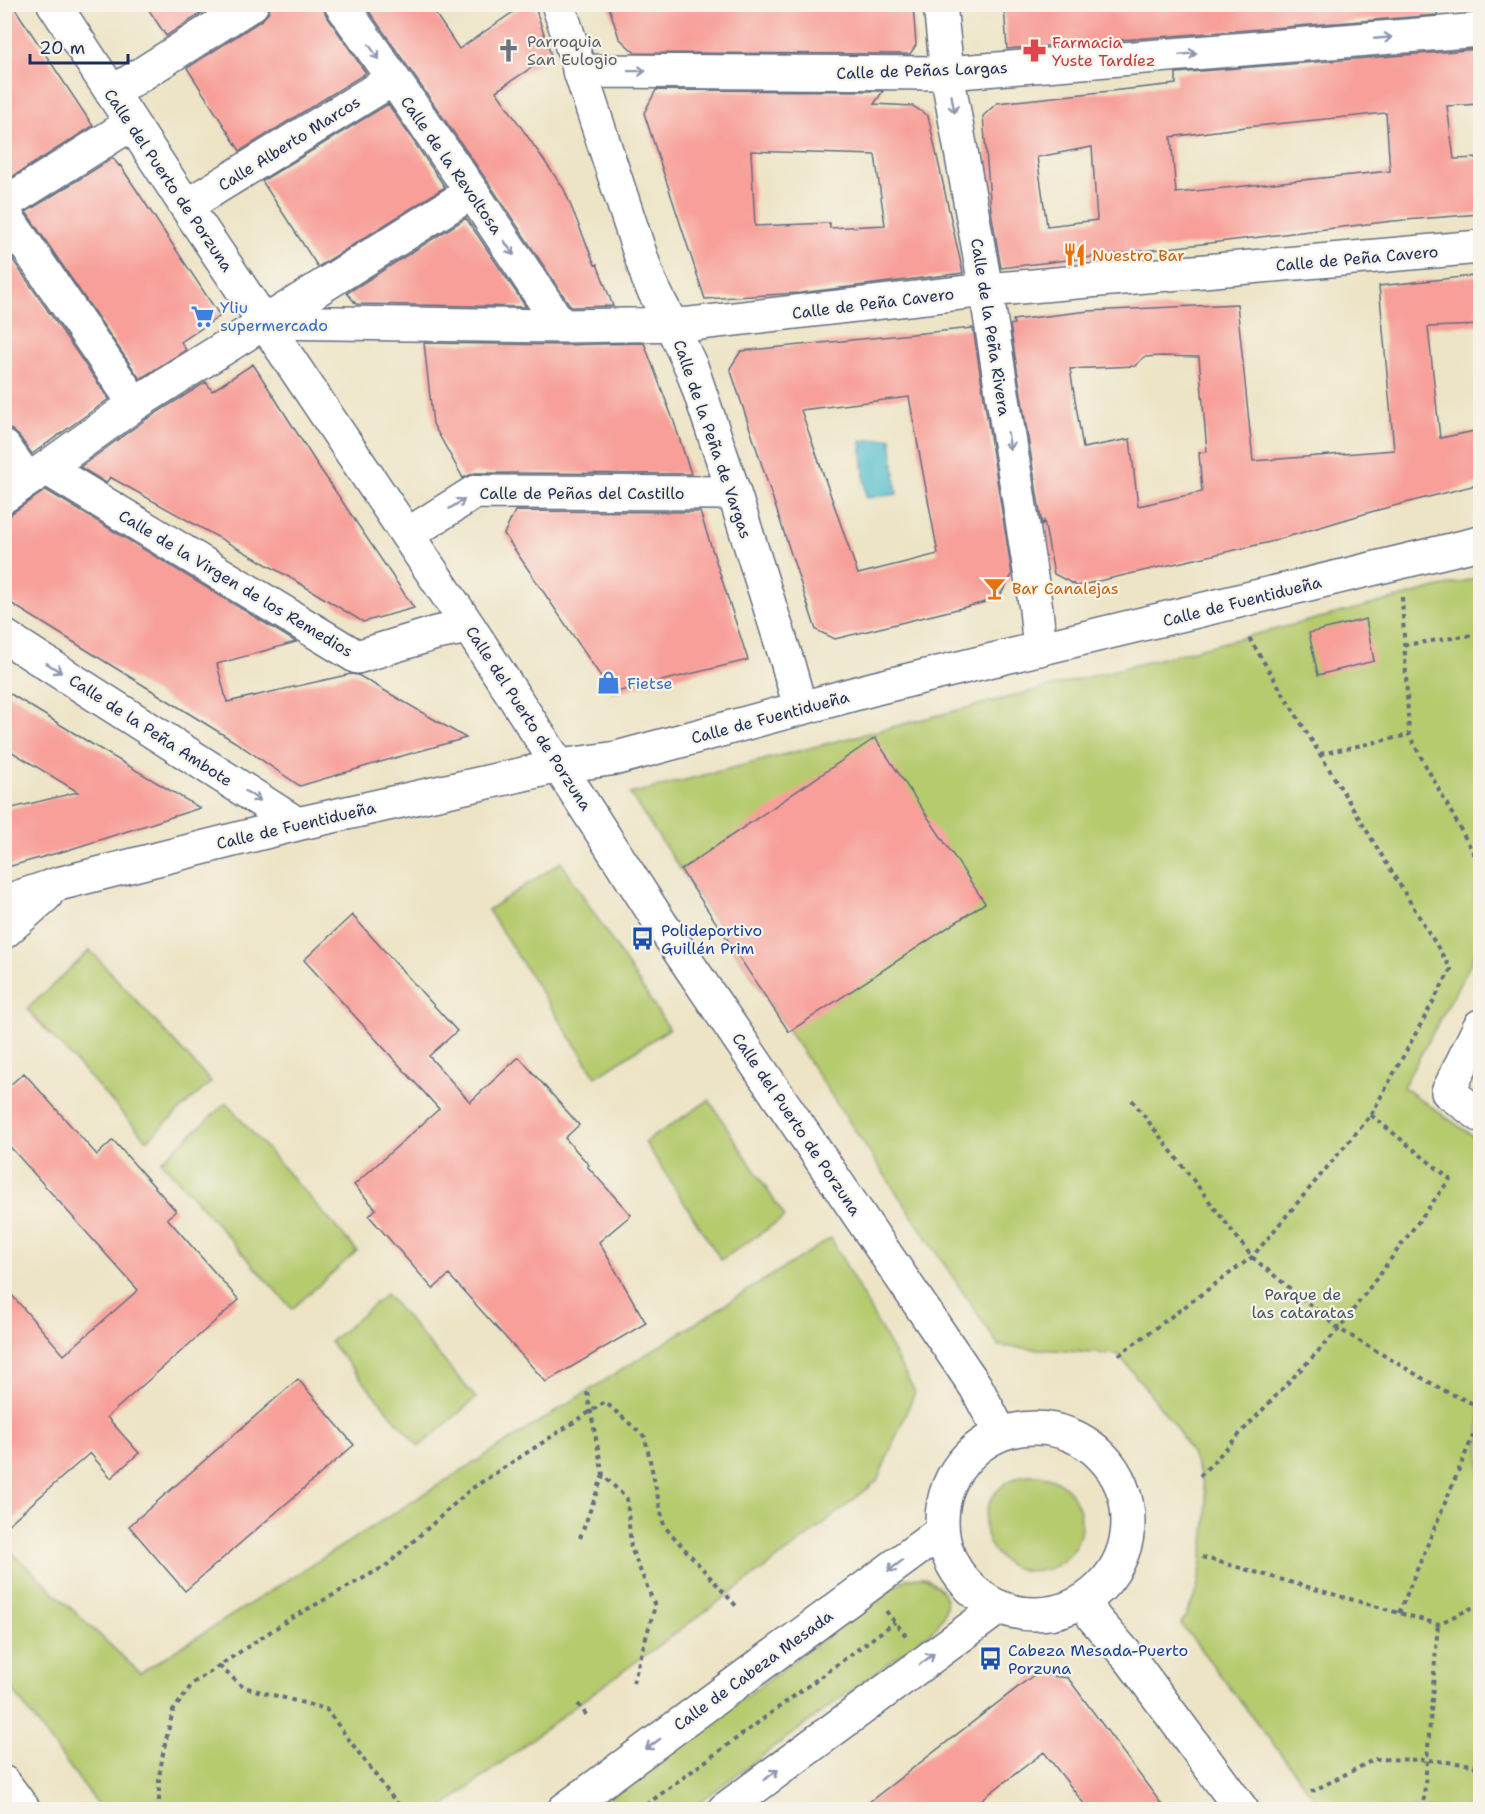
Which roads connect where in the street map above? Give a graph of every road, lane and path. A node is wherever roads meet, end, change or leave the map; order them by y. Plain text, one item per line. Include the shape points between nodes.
1 (54, 4) edge
2 (252, 4) edge
3 (341, 4) edge
4 (558, 4) edge
5 (940, 4) edge
6 (1480, 30) edge
7 (579, 71) junction
8 (947, 73) junction
9 (393, 79) junction
10 (112, 93) junction
11 (131, 124) junction
12 (472, 192) junction
13 (4, 204) edge
14 (186, 206) junction
15 (4, 213) edge
16 (1480, 247) edge
17 (986, 290) junction
18 (264, 322) junction
19 (671, 324) junction
20 (561, 326) junction
21 (135, 404) junction
22 (4, 447) edge
23 (26, 481) edge
24 (734, 493) junction
25 (407, 535) junction
26 (1480, 543) edge
27 (1402, 597) dead end
28 (469, 627) junction
29 (1480, 634) edge
30 (4, 636) edge
31 (1248, 636) dead end
32 (1404, 645) junction
33 (1040, 649) junction
34 (800, 707) junction
35 (1408, 735) junction
36 (1320, 754) junction
37 (560, 766) junction
38 (297, 824) junction
39 (1480, 830) edge
40 (1475, 855) junction
41 (1480, 865) edge
42 (58, 884) junction
43 (4, 902) edge
44 (4, 932) edge
45 (1480, 1026) edge
46 (1132, 1100) dead end
47 (1371, 1115) junction
48 (1480, 1115) edge
49 (1252, 1257) junction
50 (1339, 1329) junction
51 (1119, 1355) dead end
52 (587, 1392) dead end
53 (1480, 1407) edge
54 (591, 1411) junction
55 (1480, 1419) edge
56 (996, 1436) junction
57 (603, 1475) junction
58 (1200, 1476) dead end
59 (942, 1531) junction
60 (580, 1538) dead end
61 (1202, 1557) dead end
62 (1085, 1600) junction
63 (1480, 1604) edge
64 (738, 1608) dead end
65 (884, 1608) dead end
66 (998, 1608) junction
67 (1399, 1613) junction
68 (895, 1622) junction
69 (1438, 1624) junction
70 (908, 1639) dead end
71 (219, 1666) junction
72 (633, 1683) dead end
73 (578, 1704) dead end
74 (588, 1718) dead end
75 (1428, 1760) junction
76 (1480, 1775) edge
77 (4, 1784) edge
78 (1311, 1792) dead end
79 (24, 1809) edge
80 (159, 1809) edge
81 (405, 1809) edge
82 (564, 1809) edge
83 (639, 1809) edge
84 (723, 1809) edge
85 (1242, 1809) edge
86 (1423, 1809) edge

1 - 10 street, Calle del Puerto de Porzuna
2 - 10 street
3 -> 9 street, Calle de la Revoltosa
4 - 7 street, Calle de la Peña de Vargas
5 - 8 street, Calle de la Peña Rivera
8 -> 6 street, Calle de Peñas Largas
7 -> 8 street, Calle de Peñas Largas
7 - 19 street, Calle de la Peña de Vargas via 649,281
8 -> 17 street, Calle de la Peña Rivera
9 - 12 street, Calle de la Revoltosa
9 - 14 street, Calle Alberto Marcos
10 - 11 street, Calle del Puerto de Porzuna
11 - 13 street
11 - 14 street, Calle del Puerto de Porzuna
12 - 18 street
12 -> 20 street, Calle de la Revoltosa
14 - 18 street, Calle del Puerto de Porzuna
15 - 21 street
16 - 17 street, Calle de Peña Cavero
17 - 19 street, Calle de Peña Cavero
17 -> 33 street, Calle de la Peña Rivera
18 - 20 street, Calle de Peña Cavero
18 - 21 street
18 - 25 street, Calle del Puerto de Porzuna
19 - 20 street, Calle de Peña Cavero
19 - 24 street, Calle de la Peña de Vargas via 692,369
21 - 23 street
22 - 23 street
23 - 28 street, Calle de la Virgen de los Remedios via 357,657
25 -> 24 street, Calle de Peñas del Castillo via 475,492
24 - 34 street, Calle de la Peña de Vargas
25 - 28 street, Calle del Puerto de Porzuna
26 - 33 street, Calle de Fuentidueña
27 - 32 path
28 - 37 street, Calle del Puerto de Porzuna
29 - 32 path
30 -> 38 street, Calle de la Peña Ambote
31 - 36 path
32 - 35 path
33 - 34 street, Calle de Fuentidueña
34 - 37 street, Calle de Fuentidueña via 617,758
35 - 36 path
35 - 40 path
36 - 47 path via 1451,969
37 - 38 street, Calle de Fuentidueña
37 - 56 street, Calle del Puerto de Porzuna via 661,924 976,1388 996,1423
38 - 42 street, Calle de Fuentidueña
39 - 40 path
40 - 41 path
42 - 43 street, Calle de Fuentidueña
42 - 44 street, Calle de Fuentidueña
45 - 48 street via 1448,1092
46 - 49 path
47 - 49 path
47 - 50 path via 1450,1179
49 - 50 path
49 - 51 path
50 - 53 path via 1441,1389
50 - 58 path
52 - 54 path
54 - 57 path
54 - 64 path via 605,1402 645,1437 664,1526
54 - 71 path via 471,1489 387,1565 288,1620
55 - 67 path
56 - 59 street via 972,1452 954,1474 943,1502
56 - 62 street via 1026,1428 1057,1430 1086,1442 1108,1463 1124,1491 1129,1521 1123,1552 1109,1580
57 - 60 path
57 - 72 path via 627,1498 631,1548 655,1606
59 - 66 street via 959,1577 976,1595
59 -> 82 street, Calle de Cabeza Mesada
61 - 67 path
62 - 66 street via 1057,1612 1027,1615
62 - 85 street
63 - 69 path
65 - 68 path
84 -> 66 street
67 - 69 path
68 - 70 path
68 - 83 path
69 - 75 path
71 - 80 path via 193,1683 173,1711 159,1777
71 - 81 path via 243,1687 326,1708
73 - 74 path
75 - 76 path via 1474,1765
75 - 78 path via 1375,1759
75 - 86 path
77 - 79 street

